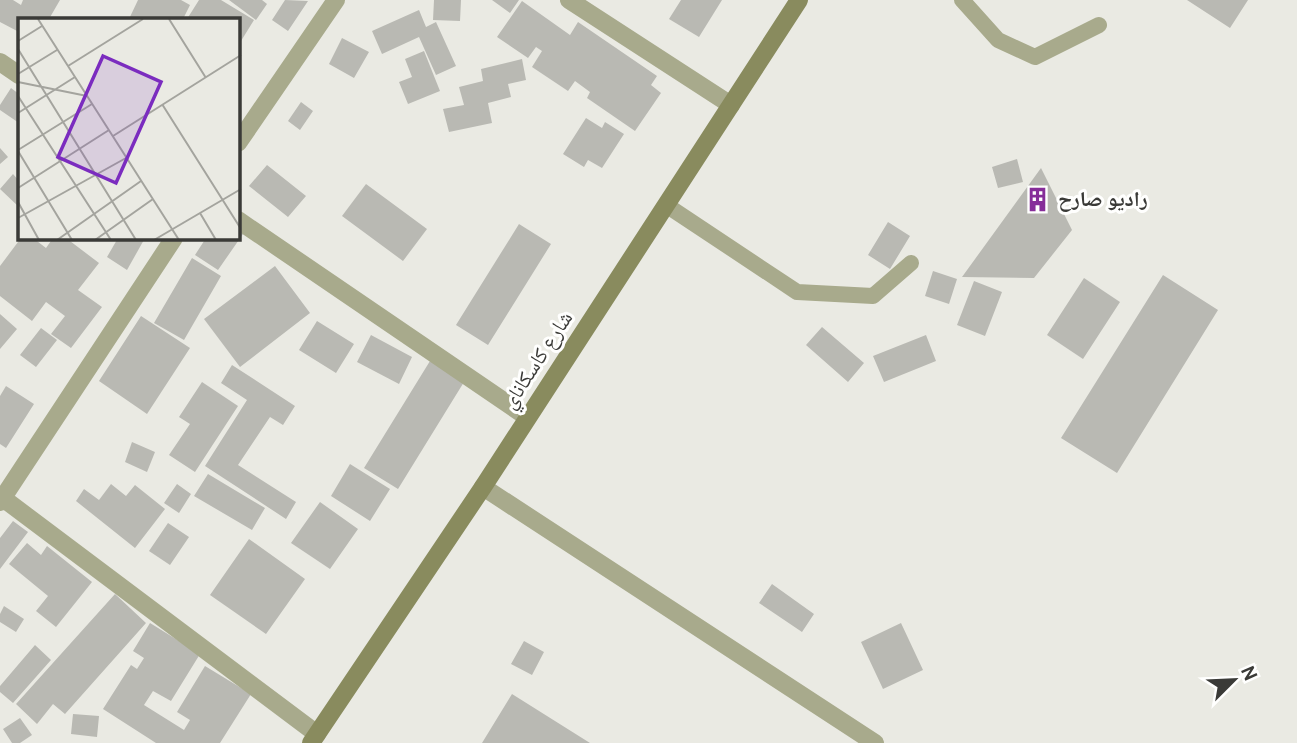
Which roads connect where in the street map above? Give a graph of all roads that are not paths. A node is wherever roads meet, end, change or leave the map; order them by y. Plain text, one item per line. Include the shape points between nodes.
1 (336, 0) edge
2 (569, 0) edge
3 (962, 0) edge
4 (794, 3) edge
5 (1099, 25) dead end
6 (0, 62) edge
7 (18, 74) edge
8 (730, 105) junction
9 (240, 140) edge
10 (666, 205) junction
11 (240, 221) edge
12 (173, 240) edge
13 (911, 263) dead end
14 (527, 417) junction
15 (483, 486) junction
16 (1, 499) edge
17 (314, 738) edge
18 (875, 743) edge

1 - 9 street
2 - 8 street
3 - 5 lane via 998,40 1035,57
4 - 8 street, شارع كاسكاناي
6 - 7 street
8 - 10 street, شارع كاسكاناي
10 - 13 lane via 797,292 873,296
10 - 14 street, شارع كاسكاناي
11 - 14 street
12 - 16 street
14 - 15 street, شارع كاسكاناي
15 - 17 street, شارع كاسكاناي
15 - 18 street
16 - 17 street

